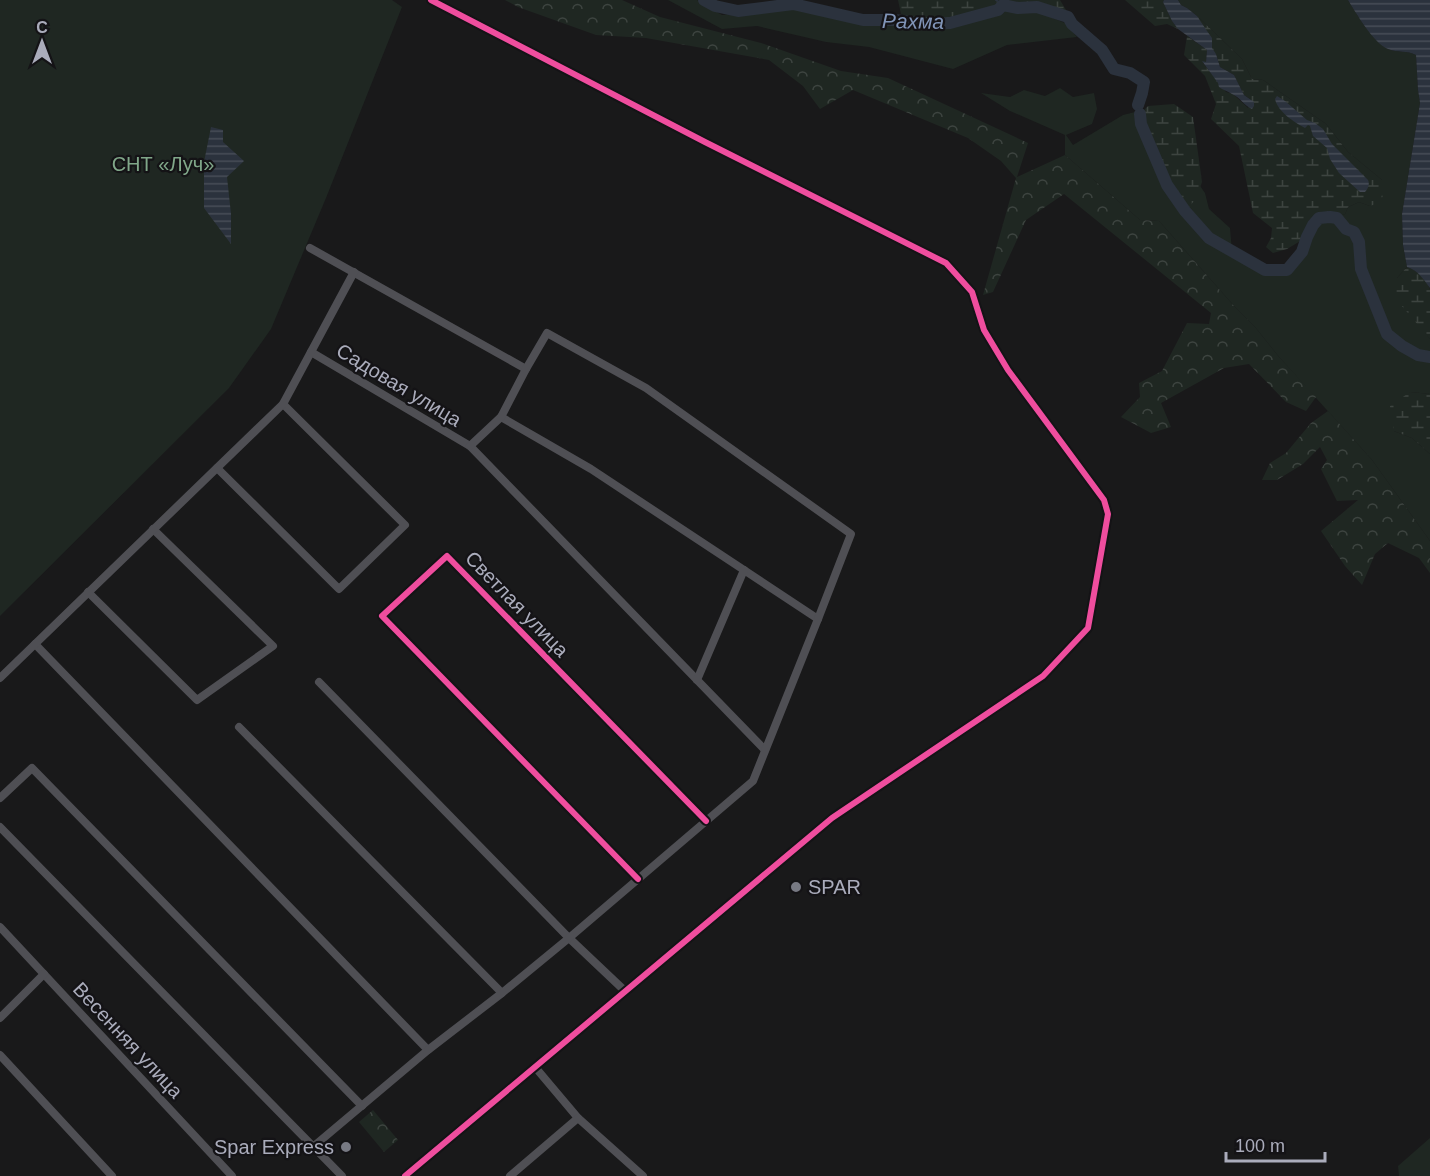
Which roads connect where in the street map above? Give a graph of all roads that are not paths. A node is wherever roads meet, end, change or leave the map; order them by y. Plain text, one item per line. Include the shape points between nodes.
1 (431, 0) edge
2 (310, 248) dead end
3 (354, 272) junction
4 (311, 352) junction
5 (526, 369) junction
6 (283, 404) junction
7 (501, 417) junction
8 (470, 446) junction
9 (217, 468) junction
10 (153, 529) junction
11 (744, 570) junction
12 (88, 592) junction
13 (818, 619) junction
14 (35, 644) junction
15 (0, 678) edge
16 (697, 680) junction
17 (319, 682) dead end
18 (239, 726) dead end
19 (765, 750) junction
20 (0, 798) edge
21 (706, 821) junction
22 (0, 827) edge
23 (638, 879) junction
24 (0, 927) edge
25 (569, 938) junction
26 (45, 975) junction
27 (625, 991) junction
28 (502, 993) junction
29 (0, 1018) edge
30 (428, 1050) junction
31 (0, 1055) edge
32 (535, 1067) junction
33 (362, 1106) junction
34 (579, 1118) junction
35 (314, 1146) junction
36 (112, 1176) edge
37 (232, 1176) edge
38 (342, 1176) edge
39 (405, 1176) edge
40 (510, 1176) edge
41 (643, 1176) edge

1 - 27 street via 946,263 972,292 984,330 1008,370 1104,500 1108,514 1088,628 1043,676 842,810
2 - 3 street
3 - 4 street, Садовая улица
3 - 5 street
4 - 6 street, Садовая улица
4 - 8 street, Садовая улица
5 - 7 street
5 - 13 street via 547,333 646,388 850,534
6 - 9 street, Садовая улица
6 - 9 street via 405,525 339,589
7 - 8 street
7 - 11 street via 591,469
8 - 16 street
9 - 10 street, Садовая улица
10 - 12 street, Садовая улица
10 - 12 street via 273,646 197,700
11 - 13 street
11 - 16 street
12 - 14 street, Садовая улица
13 - 19 street
14 - 15 street, Садовая улица
14 - 30 street
16 - 19 street
17 - 25 street
18 - 28 street
19 - 21 street via 753,781
20 - 33 street via 32,768
21 - 23 street
21 - 23 street, Светлая улица via 447,556 382,616
22 - 35 street
23 - 25 street
24 - 26 street, Весенняя улица
25 - 27 street
25 - 28 street
26 - 29 street
26 - 37 street, Весенняя улица
27 - 32 street
28 - 30 street
30 - 33 street
31 - 36 street
32 - 34 street
32 - 39 street
33 - 35 street
34 - 40 street
34 - 41 street
35 - 38 street

